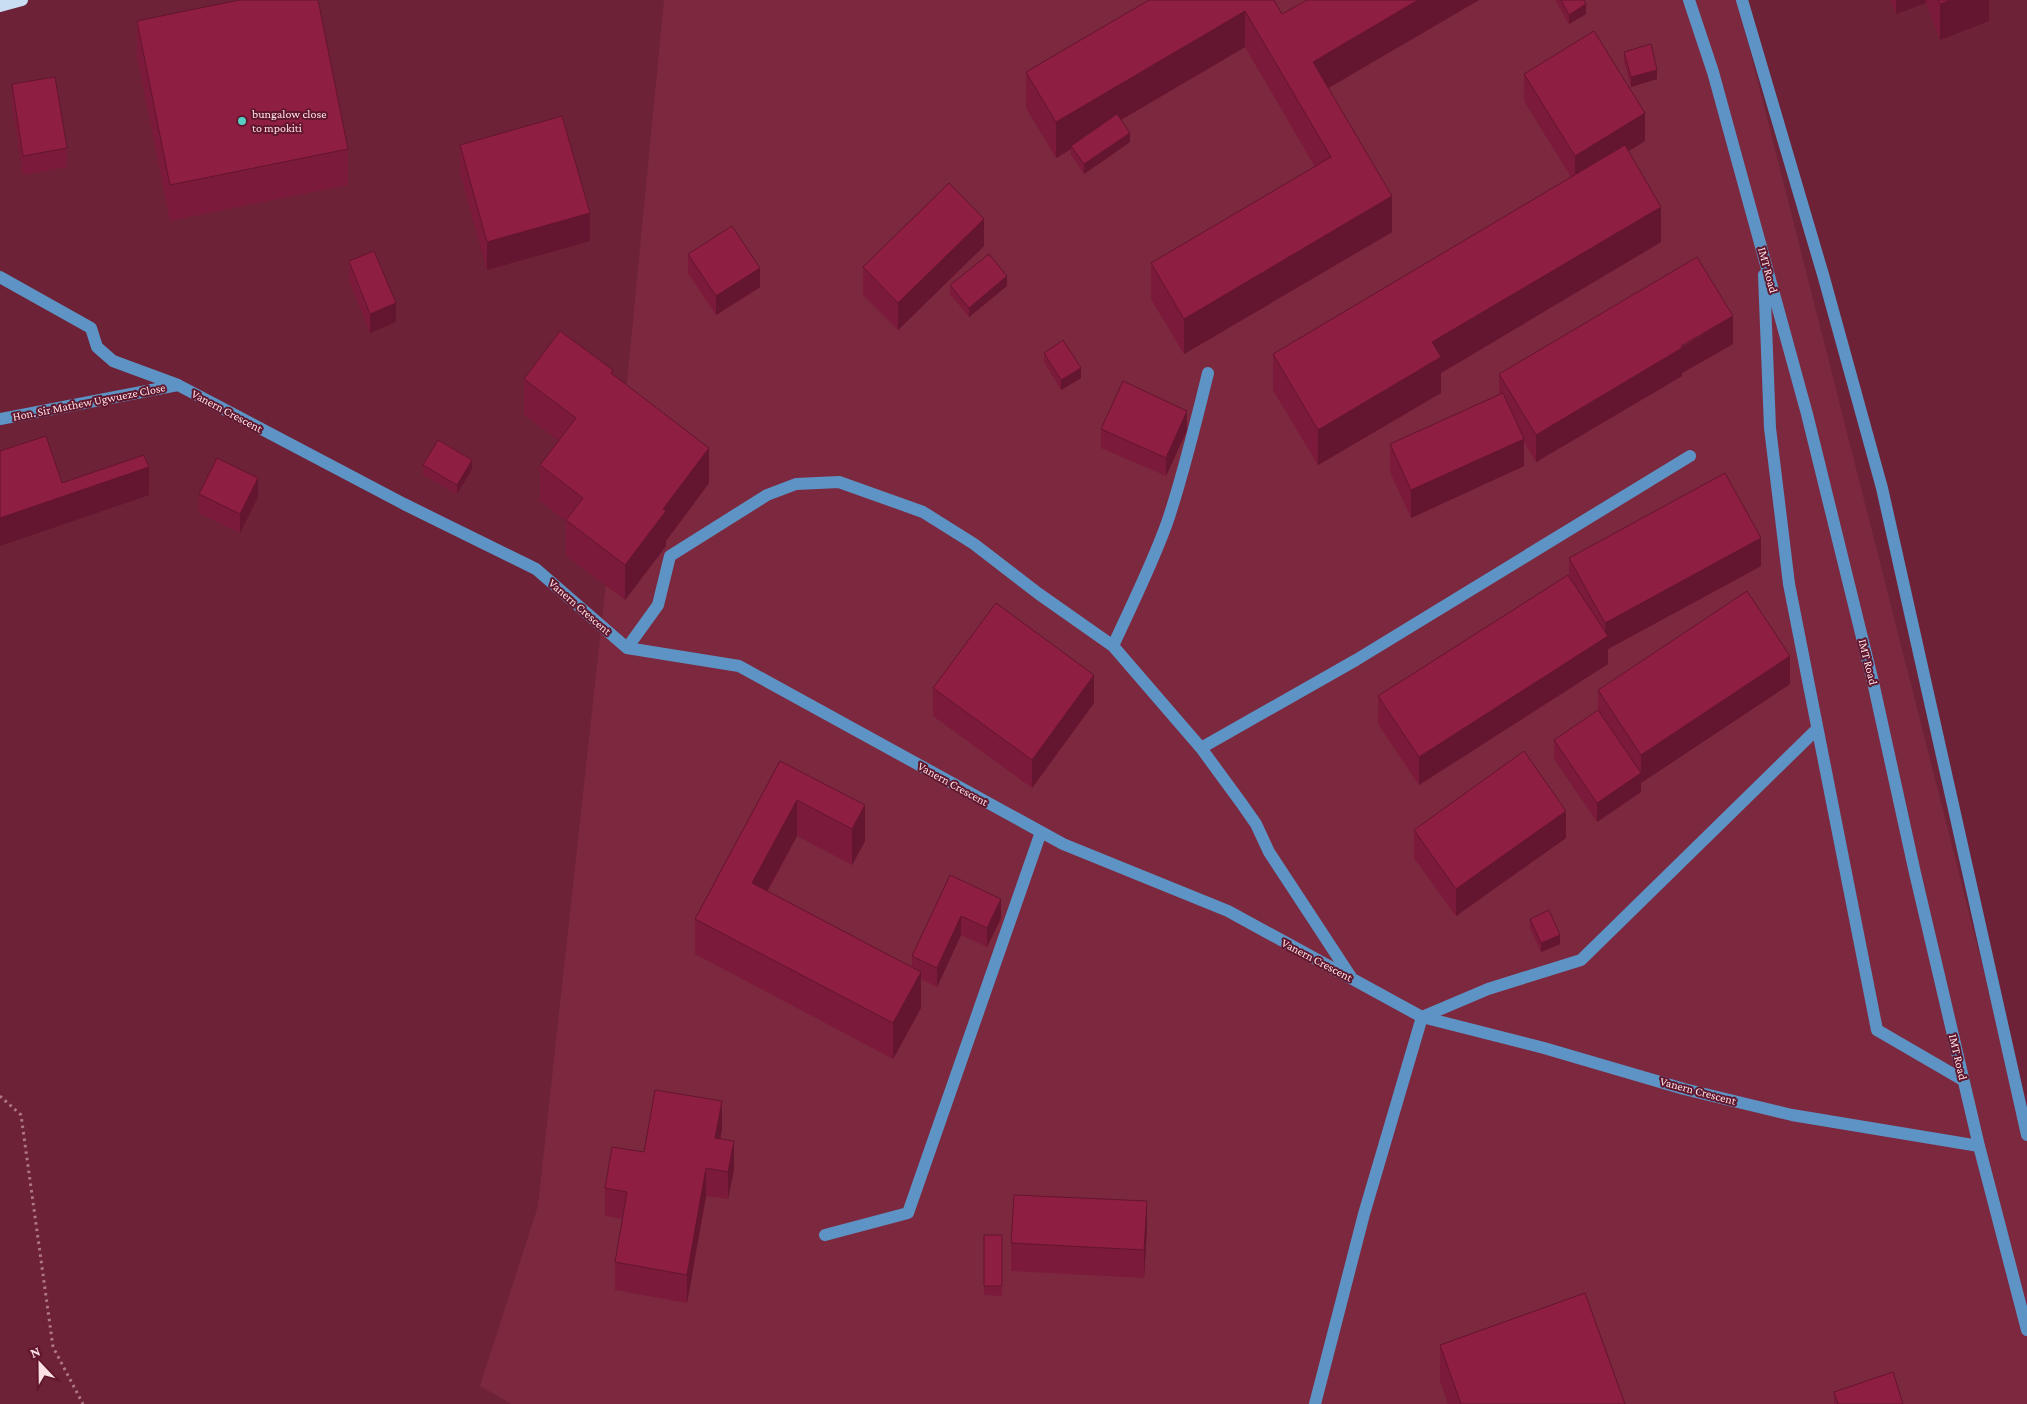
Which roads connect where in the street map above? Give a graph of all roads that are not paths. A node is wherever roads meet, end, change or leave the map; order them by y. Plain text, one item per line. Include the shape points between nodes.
1 (22, 0) edge
2 (1689, 0) edge
3 (1742, 0) edge
4 (0, 6) edge
5 (1763, 251) junction
6 (0, 277) edge
7 (1208, 373) dead end
8 (178, 385) junction
9 (0, 419) edge
10 (1690, 456) dead end
11 (1113, 646) junction
12 (627, 648) junction
13 (1817, 729) junction
14 (1201, 748) junction
15 (1041, 832) junction
16 (1352, 979) junction
17 (1422, 1016) junction
18 (1963, 1080) junction
19 (2027, 1135) edge
20 (1979, 1146) junction
21 (825, 1235) dead end
22 (2027, 1330) edge
23 (1315, 1404) edge

1 - 4 main road
2 - 5 street, IMT Road via 1713,72
3 - 19 street via 1882,488
5 - 13 street via 1770,428 1789,584
5 - 18 street, IMT Road via 1873,682
6 - 8 street, Vanern Crescent via 91,328 97,347 113,361
7 - 11 street via 1168,521
8 - 9 street, Hon. Sir Mathew Ugwueze Close
8 - 12 street, Vanern Crescent via 404,504 536,569
10 - 14 street via 1356,660
11 - 12 street via 974,544 923,512 839,482 796,484 767,495 670,556 658,605
11 - 14 street
12 - 15 street, Vanern Crescent via 738,666
13 - 17 street via 1581,960 1488,989
13 - 18 street via 1877,1030
14 - 16 street via 1256,824 1269,852
15 - 16 street, Vanern Crescent via 1228,911
15 - 21 street via 908,1213
16 - 17 street, Vanern Crescent
17 - 20 street, Vanern Crescent via 1684,1089 1792,1115
17 - 23 street via 1364,1214
18 - 20 street, IMT Road
20 - 22 street, IMT Road

